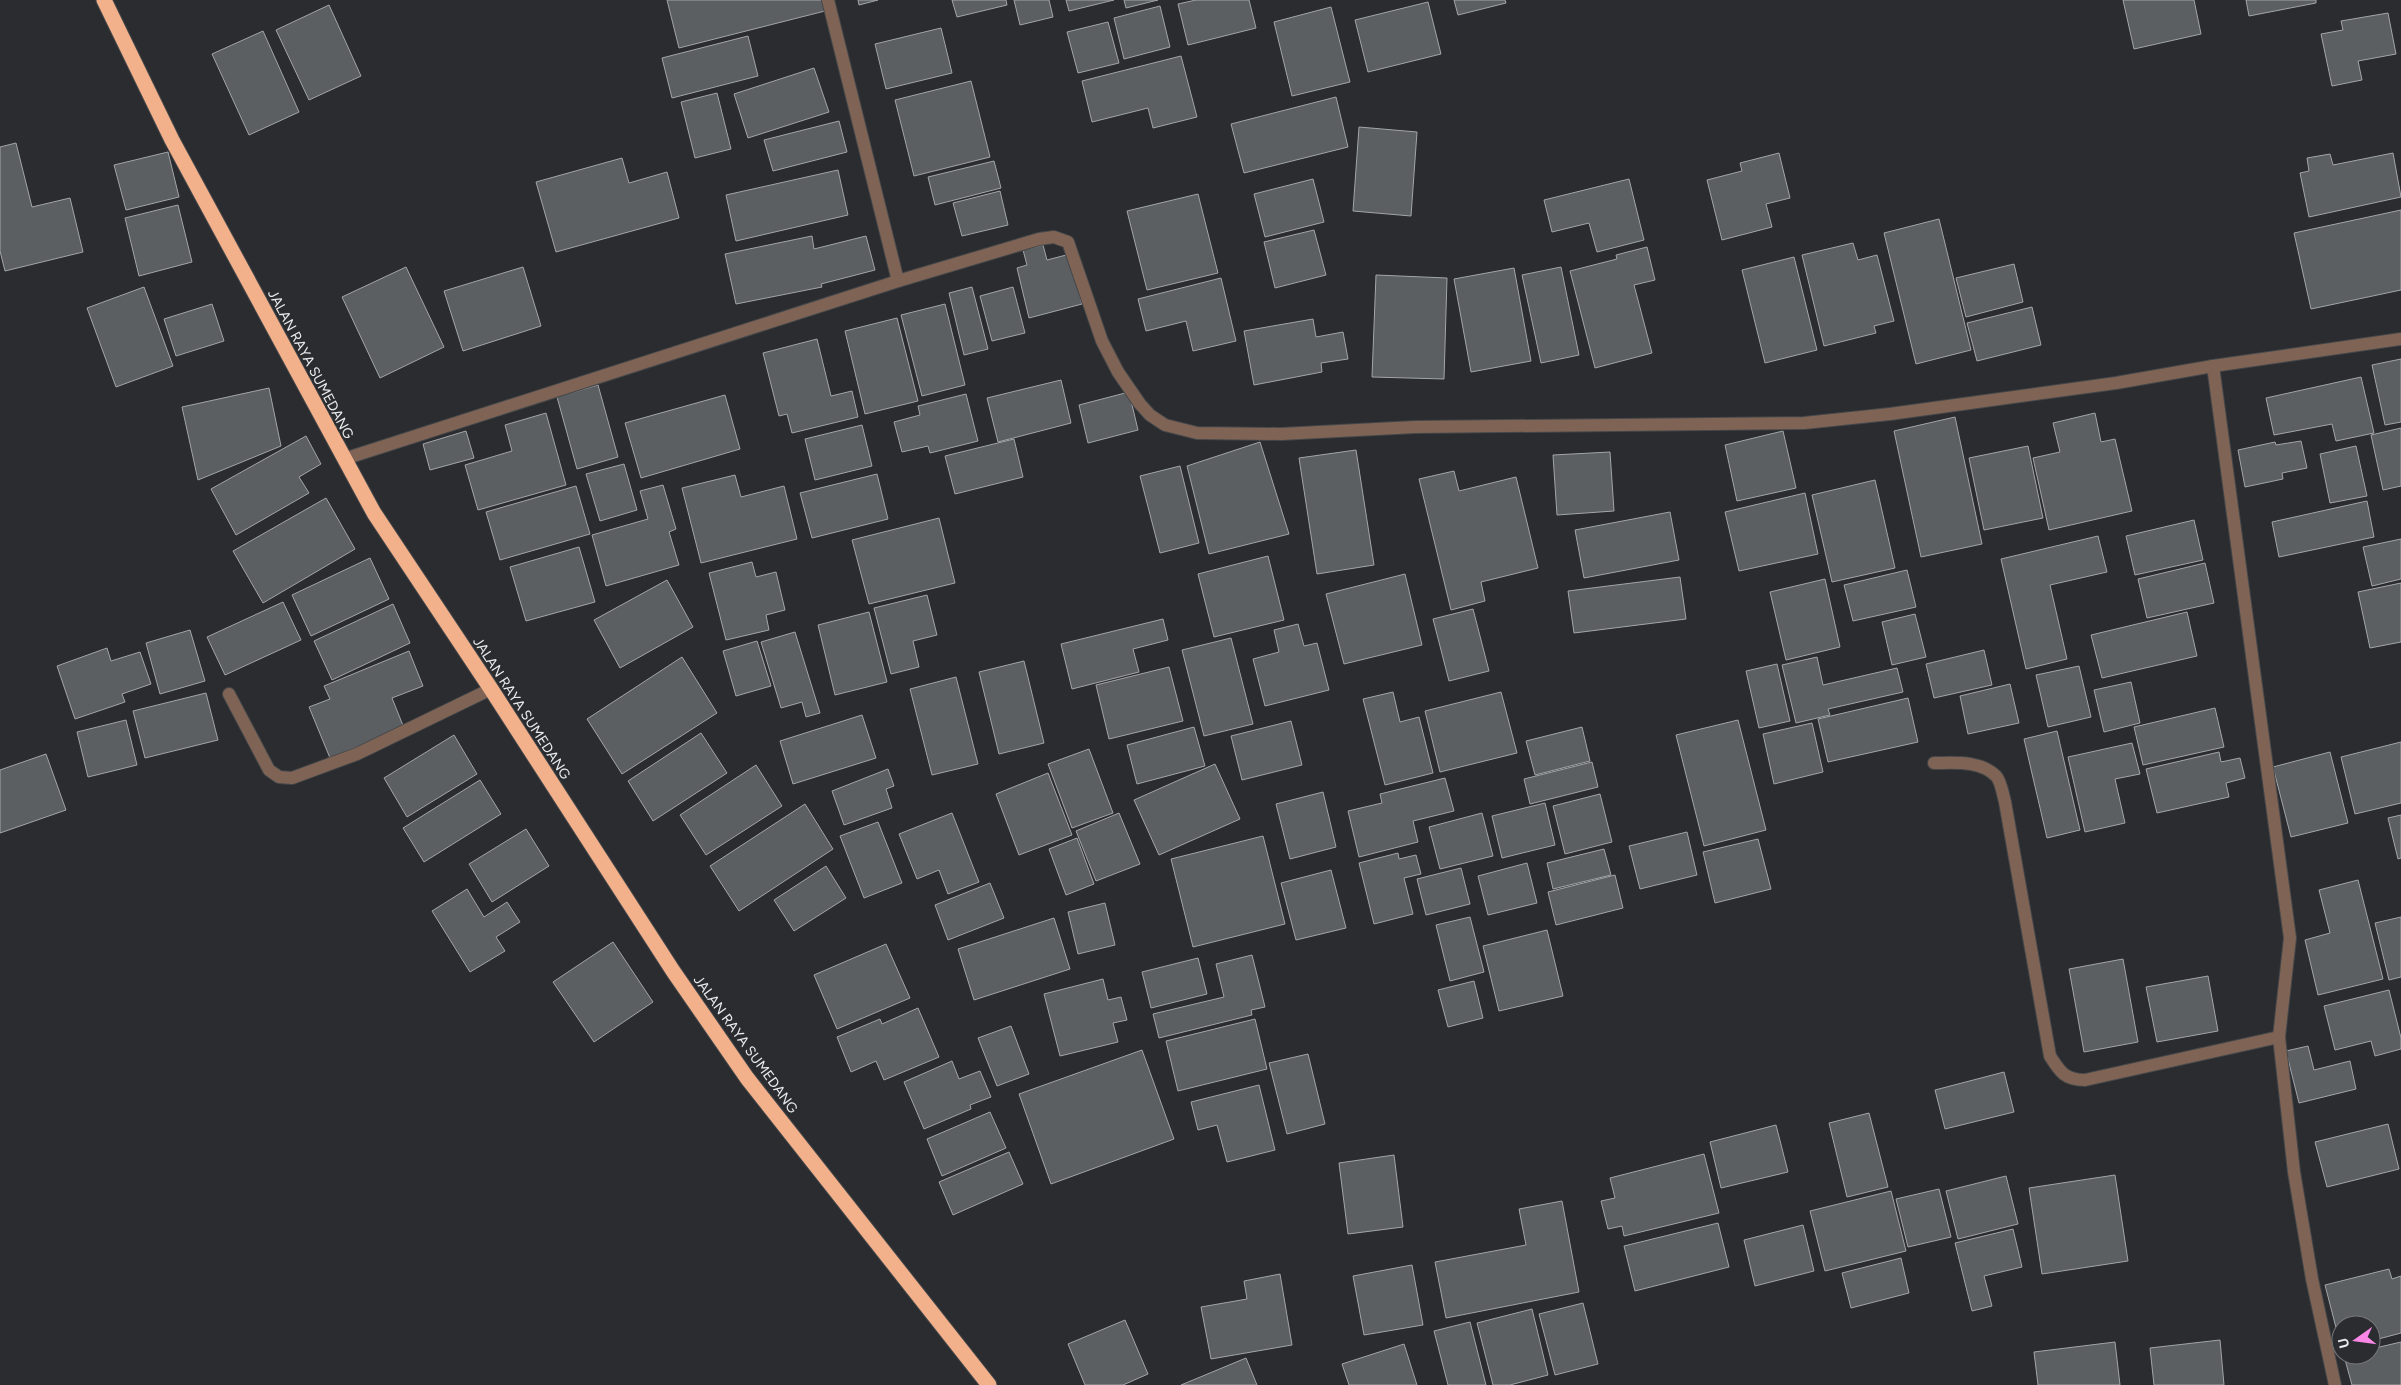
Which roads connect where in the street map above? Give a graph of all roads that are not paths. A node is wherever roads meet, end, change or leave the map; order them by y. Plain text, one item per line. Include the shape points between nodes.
1 (104, 0) edge
2 (828, 0) edge
3 (898, 281) junction
4 (2401, 339) edge
5 (2213, 366) junction
6 (344, 459) junction
7 (491, 689) junction
8 (229, 694) dead end
9 (1934, 763) dead end
10 (2279, 1037) junction
11 (989, 1385) edge
12 (2335, 1385) edge

1 - 6 highway, JALAN RAYA SUMEDANG via 172,140
2 - 3 street
3 - 5 street via 1039,239 1054,237 1068,242 1102,341 1118,372 1150,415 1165,426 1197,433 1804,423 2116,383
3 - 6 street
4 - 5 street
5 - 10 street via 2290,938
6 - 7 highway, JALAN RAYA SUMEDANG via 374,513
7 - 8 street via 357,754 292,778 279,777 269,770
7 - 11 highway, JALAN RAYA SUMEDANG via 673,971 747,1078
9 - 10 street via 1964,762 1997,776 2005,802 2050,1056 2071,1080 2085,1080
10 - 12 street via 2294,1172 2312,1279

